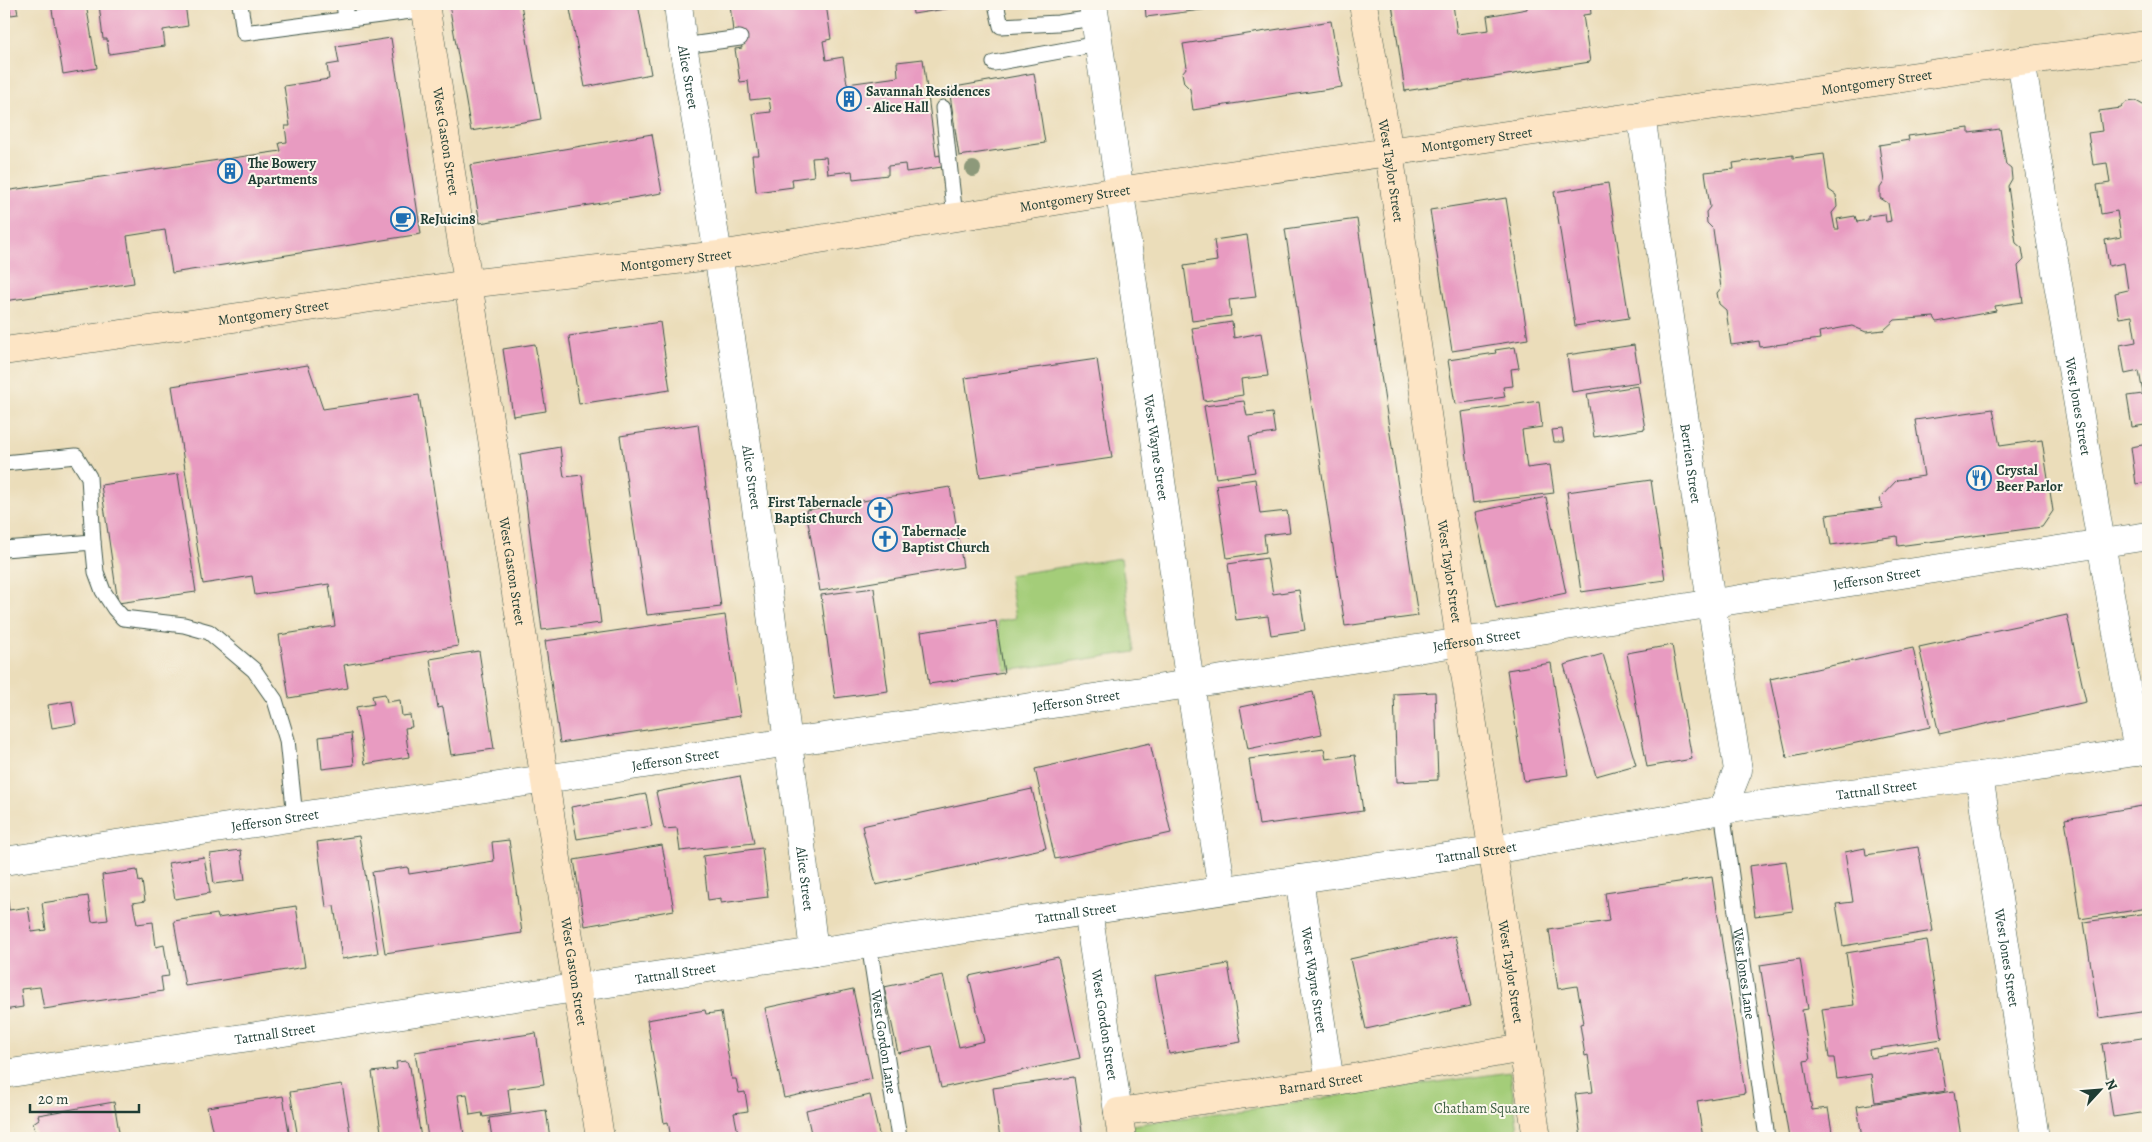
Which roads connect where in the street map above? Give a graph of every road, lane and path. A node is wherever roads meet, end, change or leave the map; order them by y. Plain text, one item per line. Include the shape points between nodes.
1 (240, 4) edge
2 (344, 4) edge
3 (678, 4) edge
4 (996, 4) edge
5 (1364, 4) edge
6 (425, 6) edge
7 (346, 20) junction
8 (1095, 22) edge
9 (740, 38) dead end
10 (2148, 45) edge
11 (683, 46) junction
12 (2021, 61) junction
13 (994, 63) dead end
14 (943, 108) dead end
15 (1641, 115) junction
16 (1389, 152) junction
17 (1118, 191) junction
18 (955, 217) junction
19 (719, 255) junction
20 (468, 284) junction
21 (4, 351) edge
22 (4, 462) edge
23 (2148, 536) edge
24 (93, 542) junction
25 (2101, 543) junction
26 (4, 549) edge
27 (1711, 603) junction
28 (1460, 641) junction
29 (1190, 684) junction
30 (789, 742) junction
31 (2143, 751) edge
32 (1979, 776) junction
33 (544, 779) junction
34 (1722, 810) junction
35 (295, 817) junction
36 (1492, 850) junction
37 (4, 861) edge
38 (1299, 879) junction
39 (1222, 890) junction
40 (1088, 911) junction
41 (869, 944) junction
42 (814, 952) junction
43 (576, 988) junction
44 (1523, 1048) junction
45 (4, 1074) edge
46 (1330, 1082) junction
47 (1120, 1125) edge
48 (600, 1138) edge
49 (899, 1138) edge
50 (1537, 1138) edge
51 (1768, 1138) edge
52 (2035, 1138) edge

1 - 7 lane via 244,33
2 - 7 lane
3 - 11 street, Alice Street
4 - 8 lane via 1001,26
5 - 16 street, West Taylor Street
6 - 7 lane
6 - 20 street, West Gaston Street
8 - 13 lane
8 - 17 street, West Wayne Street
9 - 11 lane
10 - 12 street, Montgomery Street
11 - 19 street, Alice Street
12 - 15 street, Montgomery Street
12 - 25 street, West Jones Street
14 - 18 lane
15 - 16 street, Montgomery Street
15 - 27 street, Berrien Street
16 - 17 street, Montgomery Street
16 - 28 street, West Taylor Street
17 - 18 street, Montgomery Street
17 - 29 street, West Wayne Street
18 - 19 street, Montgomery Street
19 - 20 street, Montgomery Street
19 - 30 street, Alice Street
20 - 21 street, Montgomery Street
20 - 33 street, West Gaston Street
22 - 24 lane via 76,456 89,477
23 - 25 street, Jefferson Street
24 - 26 lane
24 - 35 lane via 96,572 114,608 124,618 184,625 208,632 254,670 274,700 286,740
25 - 27 street, Jefferson Street
25 - 31 street, West Jones Street
27 - 28 street, Jefferson Street
27 - 34 street, Berrien Street via 1738,770
28 - 29 street, Jefferson Street
28 - 36 street, West Taylor Street
29 - 30 street, Jefferson Street
29 - 39 street, West Wayne Street
30 - 33 street, Jefferson Street
30 - 42 street, Alice Street
31 - 32 street, Tattnall Street
32 - 34 street, Tattnall Street
32 - 52 street, West Jones Street
33 - 35 street, Jefferson Street
33 - 43 street, West Gaston Street
34 - 36 street, Tattnall Street
34 - 51 lane, West Jones Lane
35 - 37 street, Jefferson Street
36 - 38 street, Tattnall Street
36 - 44 street, West Taylor Street
38 - 39 street, Tattnall Street
38 - 46 street, West Wayne Street
39 - 40 street, Tattnall Street
40 - 41 street, Tattnall Street
40 - 47 street, West Gordon Street
41 - 42 street, Tattnall Street
41 - 49 lane, West Gordon Lane
42 - 43 street, Tattnall Street
43 - 45 street, Tattnall Street
43 - 48 street, West Gaston Street
44 - 46 street, Barnard Street
44 - 50 street, West Taylor Street
46 - 47 street, Barnard Street

